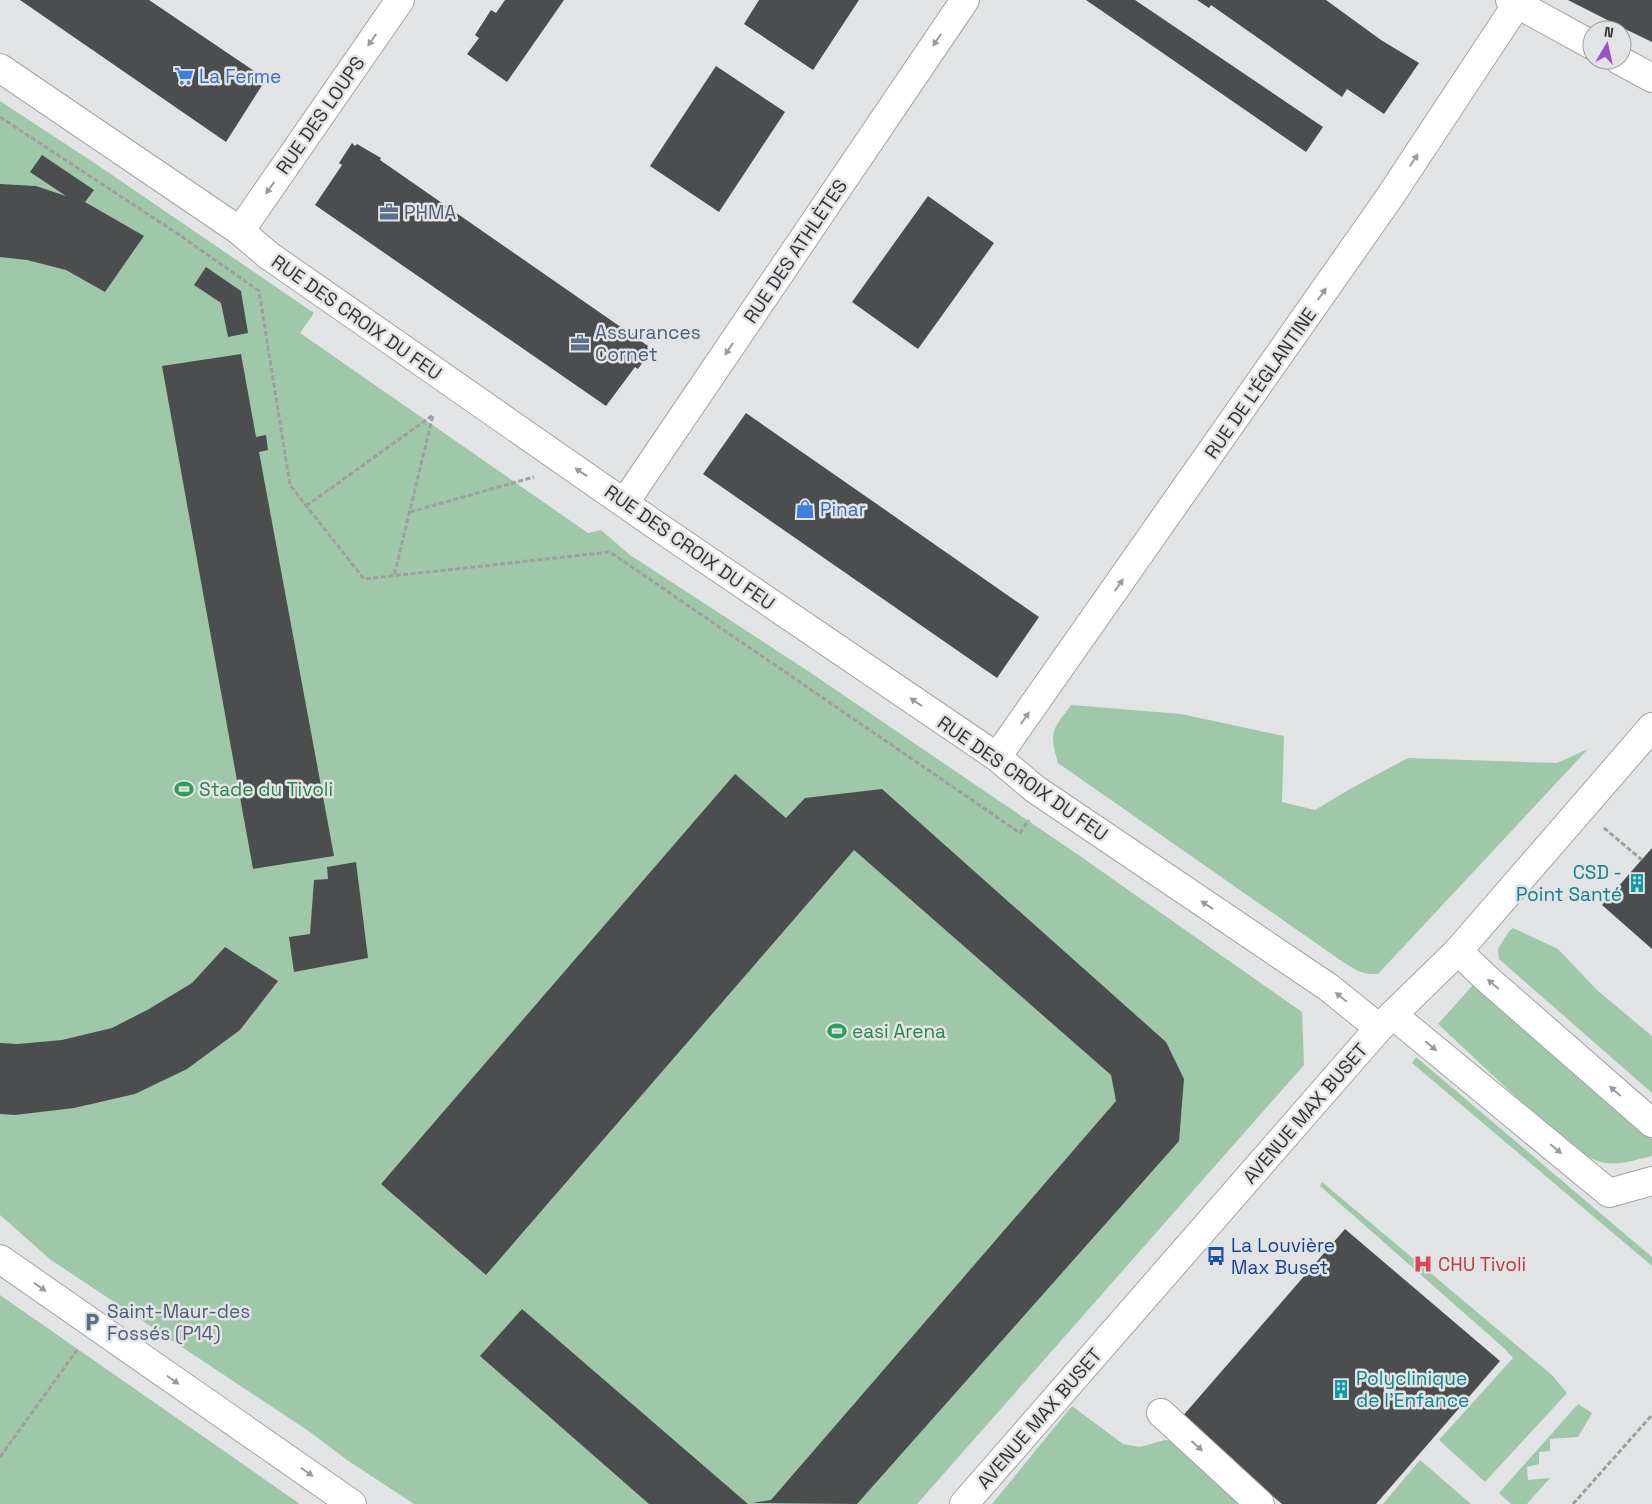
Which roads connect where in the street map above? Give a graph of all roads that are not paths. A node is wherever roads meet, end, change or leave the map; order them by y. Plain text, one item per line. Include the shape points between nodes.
1 (400, 0) edge
2 (965, 0) edge
3 (1514, 2) edge
4 (1582, 39) edge
5 (1632, 67) edge
6 (0, 68) edge
7 (1652, 78) edge
8 (240, 231) junction
9 (625, 502) junction
10 (1652, 727) edge
11 (997, 757) junction
12 (1458, 951) junction
13 (1386, 1021) junction
14 (1652, 1124) edge
15 (1652, 1181) edge
16 (0, 1259) edge
17 (1161, 1413) dead end
18 (352, 1504) edge
19 (964, 1504) edge
20 (1260, 1504) edge

1 -> 8 street, RUE DES LOUPS
2 -> 9 street, RUE DES ATHLÈTES
3 - 4 street
11 -> 3 street, RUE DE L'ÉGLANTINE via 1389,198
5 - 7 street
6 - 8 street, RUE DES CROIX DU FEU
9 -> 8 street, RUE DES CROIX DU FEU via 268,255
11 -> 9 street, RUE DES CROIX DU FEU
10 - 12 street, AVENUE MAX BUSET
13 -> 11 street, RUE DES CROIX DU FEU via 1328,987 1046,796
12 - 13 street, AVENUE MAX BUSET
14 -> 12 street
13 -> 15 street, RUE DES CROIX DU FEU via 1609,1192
13 - 19 street, AVENUE MAX BUSET
16 -> 18 street
17 -> 20 street

